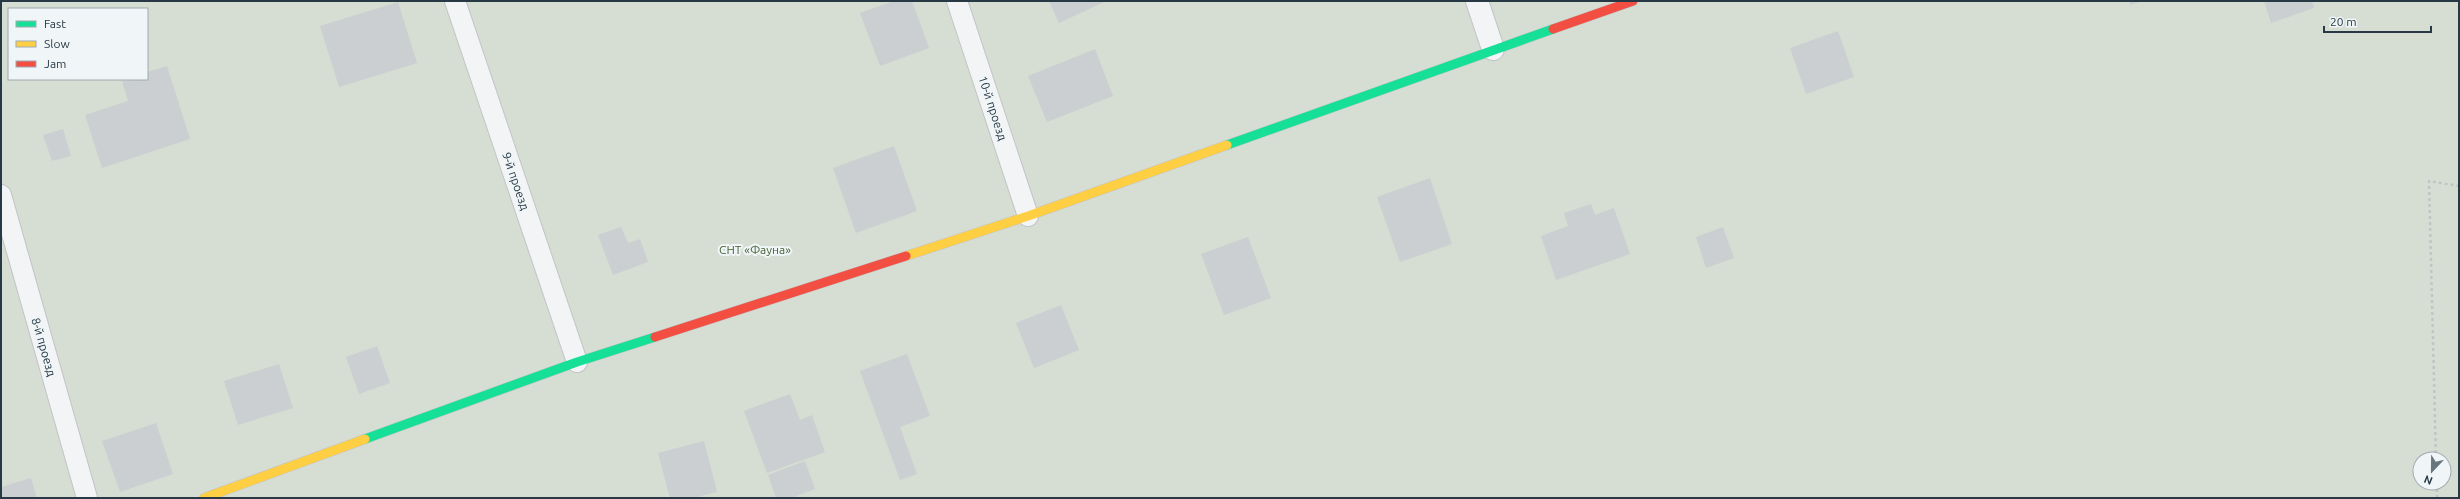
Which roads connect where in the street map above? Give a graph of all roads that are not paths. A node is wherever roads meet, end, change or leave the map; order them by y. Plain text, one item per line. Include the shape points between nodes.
1 (455, 1) edge
2 (957, 1) edge
3 (1477, 1) edge
4 (1633, 1) edge
5 (1493, 49) junction
6 (1, 195) edge
7 (1028, 216) junction
8 (578, 362) junction
9 (86, 498) edge
10 (204, 498) edge

1 - 8 lane, 9-й проезд
2 - 7 lane, 10-й проезд
3 - 5 street
4 - 5 street
5 - 7 street
6 - 9 lane, 8-й проезд
7 - 8 street
8 - 10 street

